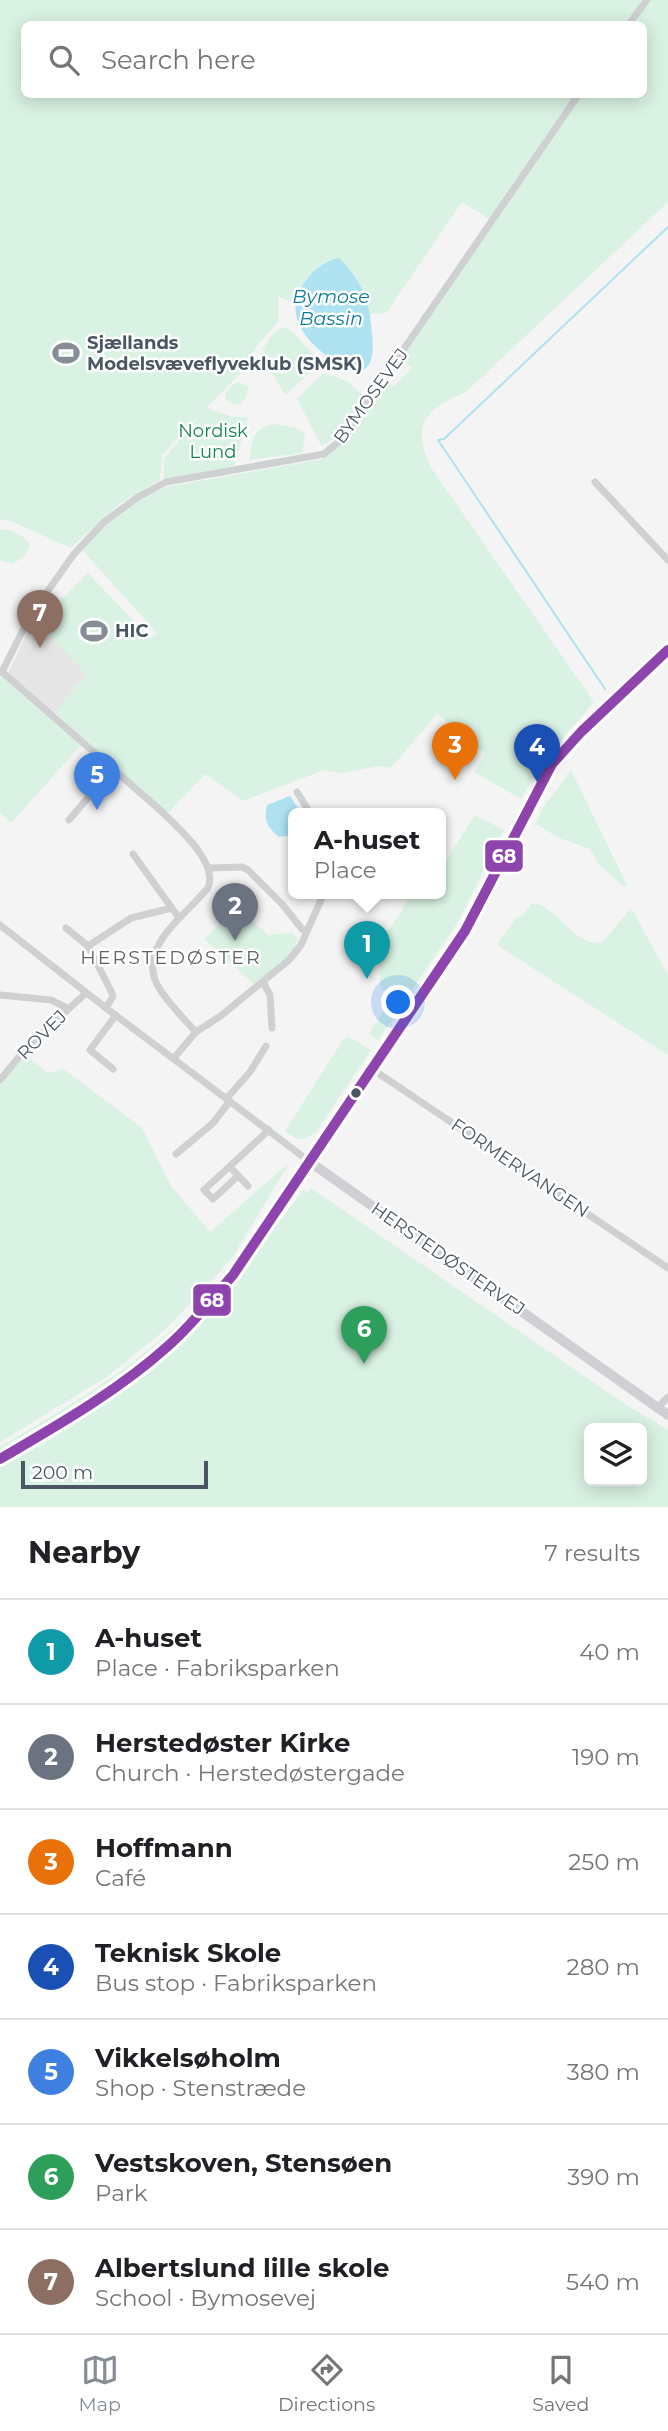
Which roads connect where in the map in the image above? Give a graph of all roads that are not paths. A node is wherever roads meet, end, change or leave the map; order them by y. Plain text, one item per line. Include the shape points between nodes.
1 (647, 0) edge
2 (631, 21) edge
3 (576, 98) edge
4 (594, 482) dead end
5 (668, 560) edge
6 (668, 650) edge
7 (1, 671) edge
8 (112, 769) junction
9 (298, 793) dead end
10 (307, 808) edge
11 (69, 820) dead end
12 (133, 854) dead end
13 (210, 868) junction
14 (321, 899) edge
15 (172, 908) junction
16 (179, 918) junction
17 (0, 925) edge
18 (66, 928) dead end
19 (307, 931) junction
20 (88, 946) junction
21 (263, 982) junction
22 (86, 993) junction
23 (0, 995) edge
24 (68, 1008) junction
25 (106, 1008) junction
26 (116, 1015) junction
27 (272, 1028) dead end
28 (195, 1032) junction
29 (266, 1046) dead end
30 (174, 1058) junction
31 (113, 1069) dead end
32 (372, 1069) junction
33 (0, 1080) edge
34 (228, 1099) junction
35 (269, 1130) junction
36 (176, 1154) dead end
37 (310, 1162) junction
38 (230, 1167) junction
39 (239, 1176) junction
40 (248, 1186) dead end
41 (668, 1268) edge
42 (668, 1397) edge
43 (658, 1407) junction
44 (668, 1415) edge
45 (0, 1459) edge

1 - 2 street
3 - 7 street, BYMOSEVEJ via 342,439 324,454 166,482 138,497 104,522 74,554 30,616
4 - 5 street
6 - 32 street via 552,764 465,931
7 - 8 street
8 - 11 street
8 - 13 street via 179,829
9 - 10 street
12 - 15 street
13 - 16 street via 208,888
13 - 19 street via 242,867 255,874
14 - 19 street
15 - 16 street
15 - 20 street via 131,918
16 - 28 street via 156,947 154,975 161,992
17 - 22 street, HERSTEDØSTERVEJ
18 - 20 street
19 - 21 street via 289,960
20 - 25 street via 113,996
21 - 27 street via 270,995
21 - 28 street
22 - 24 street, ROVEJ
22 - 25 street, HERSTEDØSTERVEJ
23 - 24 street via 51,1000
24 - 33 street, ROVEJ
25 - 26 street, HERSTEDØSTERVEJ
26 - 30 street, HERSTEDØSTERVEJ
26 - 31 street via 90,1050
28 - 30 street
29 - 34 street
30 - 34 street, HERSTEDØSTERVEJ
32 - 37 street
32 - 41 street, FORMERVANGEN
34 - 35 street, HERSTEDØSTERVEJ
34 - 36 street via 213,1123
35 - 37 street, HERSTEDØSTERVEJ
35 - 38 street
37 - 43 street, HERSTEDØSTERVEJ
37 - 45 street via 233,1275 170,1345 117,1388
38 - 39 street
38 - 39 street via 204,1190 213,1199
39 - 40 street
42 - 43 street
43 - 44 street, HERSTEDØSTERVEJ

